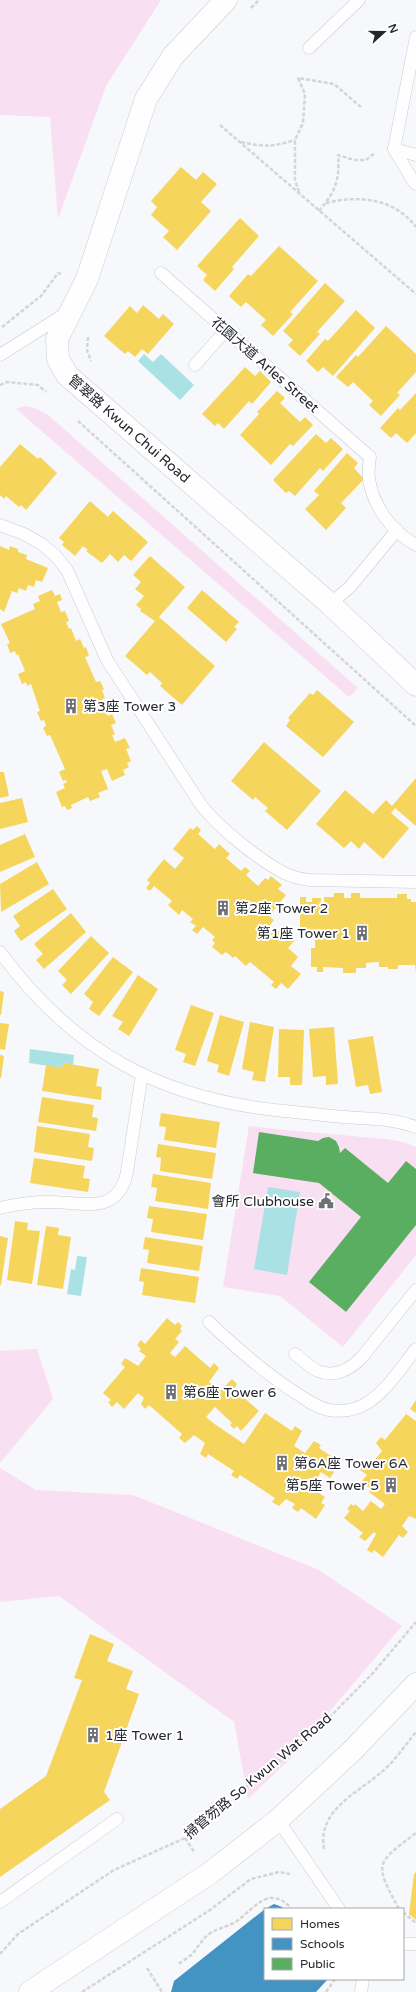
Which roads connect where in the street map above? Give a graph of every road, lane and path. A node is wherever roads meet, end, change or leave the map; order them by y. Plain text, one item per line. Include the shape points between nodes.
1 (226, 0) edge
2 (359, 0) edge
3 (416, 37) edge
4 (308, 48) dead end
5 (362, 108) dead end
6 (220, 125) dead end
7 (295, 140) junction
8 (240, 142) junction
9 (394, 149) junction
10 (375, 153) dead end
11 (416, 155) edge
12 (416, 184) edge
13 (299, 193) junction
14 (326, 203) junction
15 (319, 211) junction
16 (416, 227) edge
17 (161, 272) dead end
18 (58, 273) dead end
19 (416, 294) edge
20 (72, 309) junction
21 (0, 329) edge
22 (226, 330) junction
23 (0, 355) edge
24 (195, 365) dead end
25 (0, 385) edge
26 (50, 395) dead end
27 (73, 416) dead end
28 (0, 525) edge
29 (397, 530) junction
30 (416, 545) edge
31 (330, 604) junction
32 (416, 685) edge
33 (416, 726) edge
34 (416, 882) edge
35 (0, 952) edge
36 (142, 1074) junction
37 (416, 1127) edge
38 (0, 1208) edge
39 (416, 1290) edge
40 (210, 1322) dead end
41 (416, 1349) edge
42 (295, 1354) dead end
43 (416, 1622) edge
44 (416, 1684) edge
45 (416, 1732) edge
46 (117, 1818) dead end
47 (278, 1820) junction
48 (416, 1833) edge
49 (316, 1875) junction
50 (0, 1902) edge
51 (291, 1908) edge
52 (338, 1908) edge
53 (398, 1908) edge
54 (404, 1913) edge
55 (416, 1923) edge
56 (404, 1944) edge
57 (416, 1944) edge
58 (0, 1954) edge
59 (178, 1964) dead end
60 (147, 1968) dead end
61 (334, 1980) edge
62 (363, 1980) edge
63 (30, 1992) edge
64 (82, 1992) edge
65 (162, 1992) edge
66 (326, 1992) edge
67 (361, 1992) edge

1 - 20 street, 管翠路 Kwun Chui Road via 173,56 146,99 86,279
2 - 4 lane
3 - 9 lane
5 - 7 path via 334,84 298,78 305,94 303,123
6 - 8 path
7 - 8 path via 264,147
7 - 13 path via 295,180
8 - 13 path
9 - 11 lane
9 - 12 lane
10 - 14 path via 366,160 354,160 338,155 336,188
13 - 15 path
14 - 15 path
14 - 16 path via 353,198 382,202 400,210
15 - 19 path
17 - 22 lane, 花園大道 Arles Street
18 - 21 path via 41,296
20 - 23 lane
20 - 31 street, 管翠路 Kwun Chui Road via 57,339 58,359 67,375
22 - 24 lane
22 - 29 lane, 花園大道 Arles Street via 370,457 368,478 376,502 384,518
25 - 26 path, 管翠路 Kwun Chui Road via 7,382 38,385
27 - 33 path, 管翠路 Kwun Chui Road
28 - 34 lane via 40,543 55,555 67,570 107,660 201,805 220,826 274,866 298,878
29 - 30 lane
29 - 31 lane via 350,587
31 - 32 street, 管翠路 Kwun Chui Road
35 - 36 lane via 22,982 52,1014 87,1042
36 - 37 lane via 165,1085 207,1099 251,1108 382,1118
36 - 38 lane via 125,1183 119,1193 99,1204 48,1202
39 - 42 lane via 362,1357 344,1371 316,1371
40 - 41 lane via 247,1357 283,1384 315,1405 328,1410 354,1409 367,1404 377,1396
43 - 58 path, 掃管笏路 So Kwun Wat Road via 318,1729 185,1838 114,1870 18,1934
44 - 47 street via 352,1751
45 - 49 path via 386,1768 337,1807 322,1837 331,1865
46 - 50 lane
47 - 49 lane
47 - 63 street via 210,1873
48 - 53 path via 387,1855 383,1864 384,1879
49 - 52 lane
49 - 64 path via 304,1884 294,1875 279,1872 251,1879 210,1910
51 - 59 path via 278,1898 269,1897 236,1922 208,1934 191,1955
54 - 55 path
56 - 57 lane
60 - 65 path
61 - 66 path
62 - 67 lane

